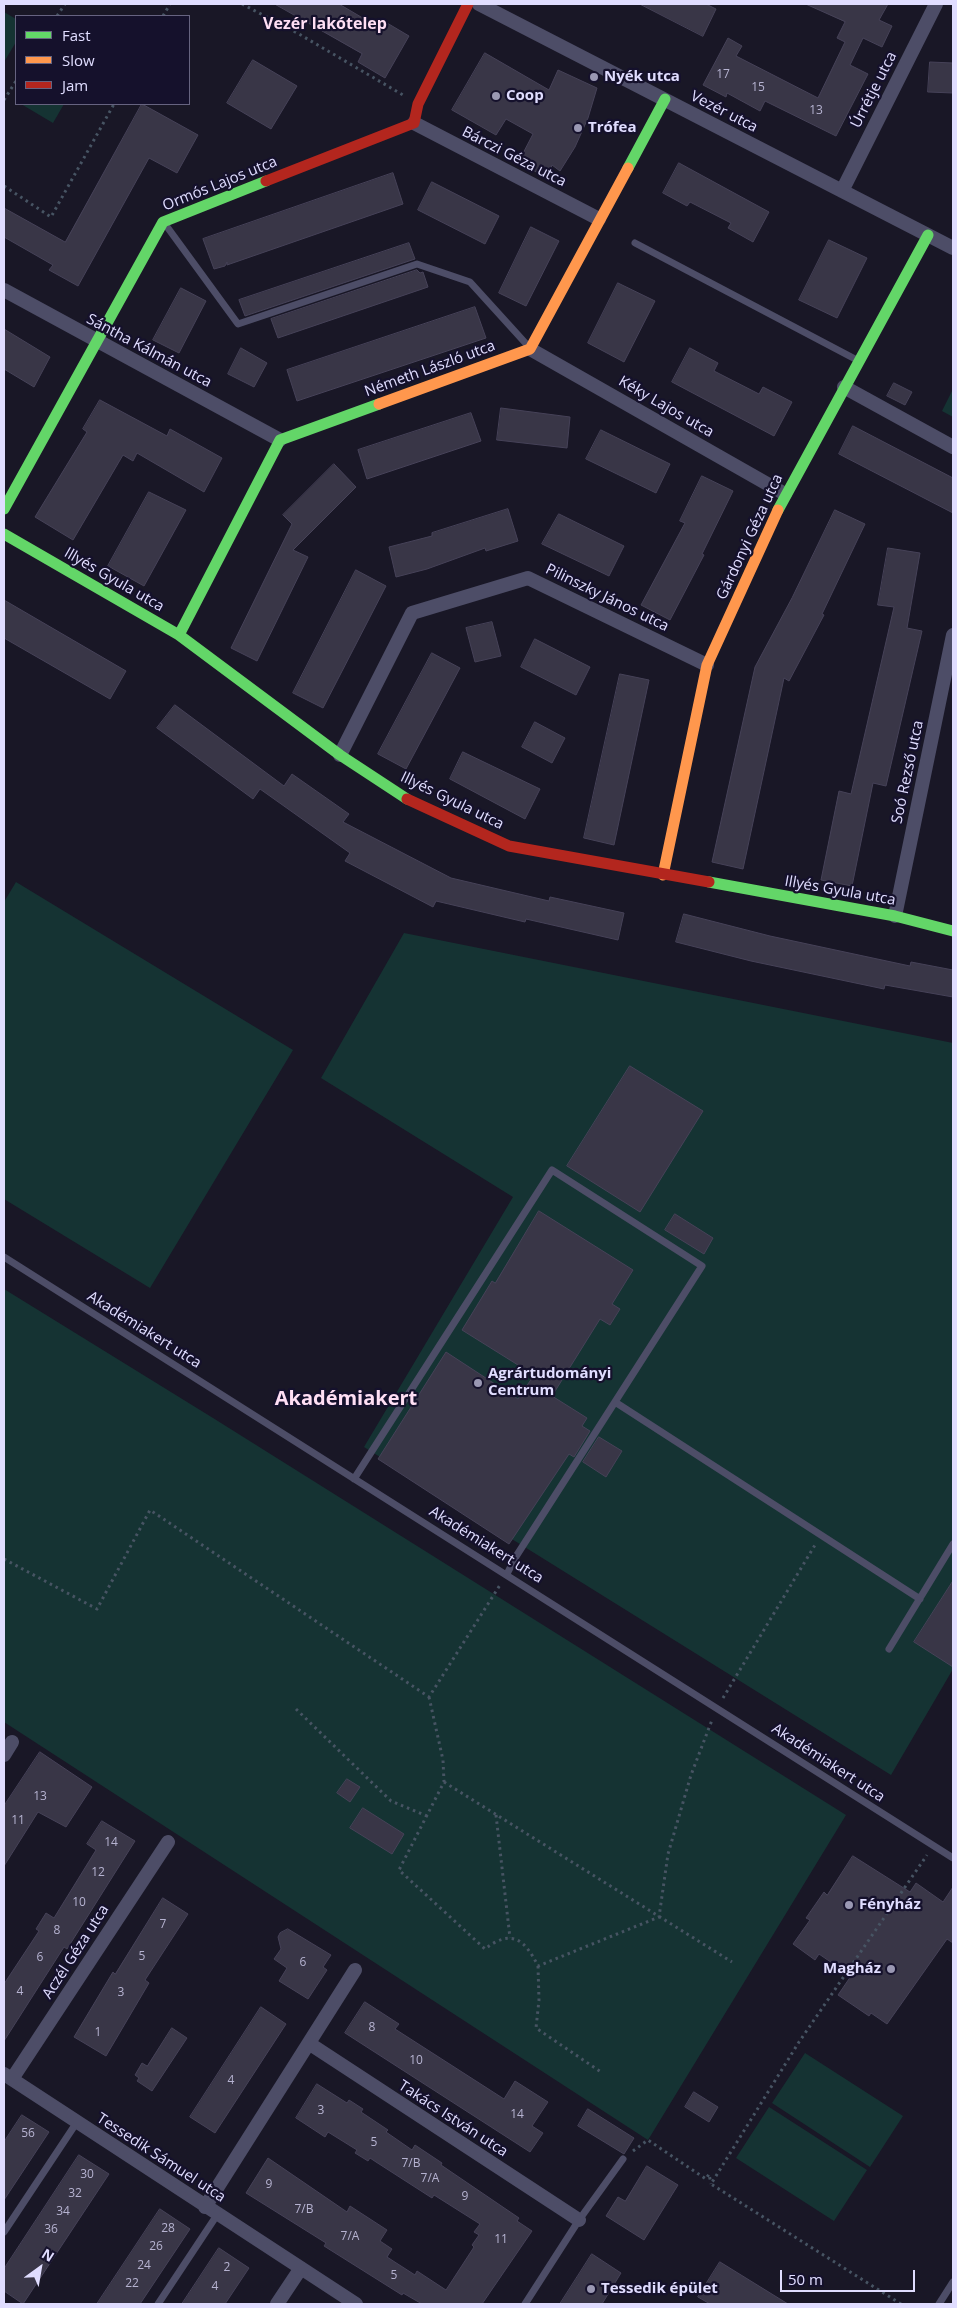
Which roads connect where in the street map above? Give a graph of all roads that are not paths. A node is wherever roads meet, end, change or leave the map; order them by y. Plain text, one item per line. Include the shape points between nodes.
1 (468, 4) edge
2 (479, 4) edge
3 (936, 4) edge
4 (664, 99) junction
5 (414, 123) junction
6 (842, 191) junction
7 (600, 219) junction
8 (163, 222) junction
9 (928, 235) junction
10 (635, 243) dead end
11 (953, 248) edge
12 (4, 290) edge
13 (97, 342) junction
14 (530, 348) junction
15 (858, 360) junction
16 (844, 387) junction
17 (280, 440) junction
18 (953, 446) edge
19 (785, 494) junction
20 (4, 509) edge
21 (4, 534) edge
22 (179, 635) junction
23 (953, 636) edge
24 (707, 665) junction
25 (340, 755) junction
26 (663, 875) junction
27 (895, 916) junction
28 (953, 931) edge
29 (4, 1257) edge
30 (615, 1402) junction
31 (354, 1480) junction
32 (953, 1544) edge
33 (507, 1574) junction
34 (920, 1599) junction
35 (889, 1649) dead end
36 (12, 1742) dead end
37 (4, 1755) edge
38 (168, 1842) dead end
39 (953, 1858) edge
40 (355, 1970) dead end
41 (310, 2044) junction
42 (8, 2076) edge
43 (77, 2122) junction
44 (622, 2159) road end
45 (205, 2207) junction
46 (217, 2214) junction
47 (579, 2220) junction
48 (4, 2232) edge
49 (301, 2268) junction
50 (953, 2282) edge
51 (158, 2304) edge
52 (277, 2304) edge
53 (356, 2304) edge
54 (525, 2304) edge
55 (939, 2304) edge

1 - 5 street via 418,104
2 - 4 street, Vezér utca
3 - 6 street, Úrrétje utca
4 - 6 street, Vezér utca
4 - 7 street
5 - 7 street, Bárczi Géza utca
5 - 8 street, Ormós Lajos utca
6 - 9 street, Vezér utca
7 - 14 street
8 - 13 street, Ormós Lajos utca
8 - 14 lane via 238,324 417,264 470,282
9 - 11 street, Vezér utca
9 - 15 street, Gárdonyi Géza utca
10 - 15 lane
12 - 13 street, Sántha Kálmán utca
13 - 17 street, Sántha Kálmán utca
13 - 20 street, Ormós Lajos utca
14 - 17 street, Németh László utca
14 - 19 street, Kéky Lajos utca
15 - 16 street, Gárdonyi Géza utca
16 - 18 street
16 - 19 street, Gárdonyi Géza utca
17 - 22 street
19 - 24 street, Gárdonyi Géza utca
21 - 22 street, Illyés Gyula utca
22 - 25 street, Illyés Gyula utca
23 - 27 street, Soó Rezső utca
24 - 25 street, Pilinszky János utca via 528,578 412,613
24 - 26 street, Gárdonyi Géza utca
25 - 26 street, Illyés Gyula utca via 408,799 509,846
26 - 27 street, Illyés Gyula utca
27 - 28 street, Illyés Gyula utca
29 - 31 lane, Akadémiakert utca
30 - 31 lane via 702,1266 552,1170
30 - 33 lane
30 - 34 lane
31 - 33 lane, Akadémiakert utca
32 - 34 lane
33 - 39 lane, Akadémiakert utca
34 - 35 lane
36 - 37 street
38 - 42 street, Aczél Géza utca
40 - 41 street
41 - 45 street
41 - 47 street, Takács István utca
42 - 43 street, Tessedik Sámuel utca
43 - 45 street, Tessedik Sámuel utca
43 - 48 lane
44 - 47 lane
45 - 46 street, Tessedik Sámuel utca
46 - 49 street, Tessedik Sámuel utca
46 - 51 lane
47 - 54 lane
49 - 52 street
49 - 53 street, Tessedik Sámuel utca
50 - 55 lane

